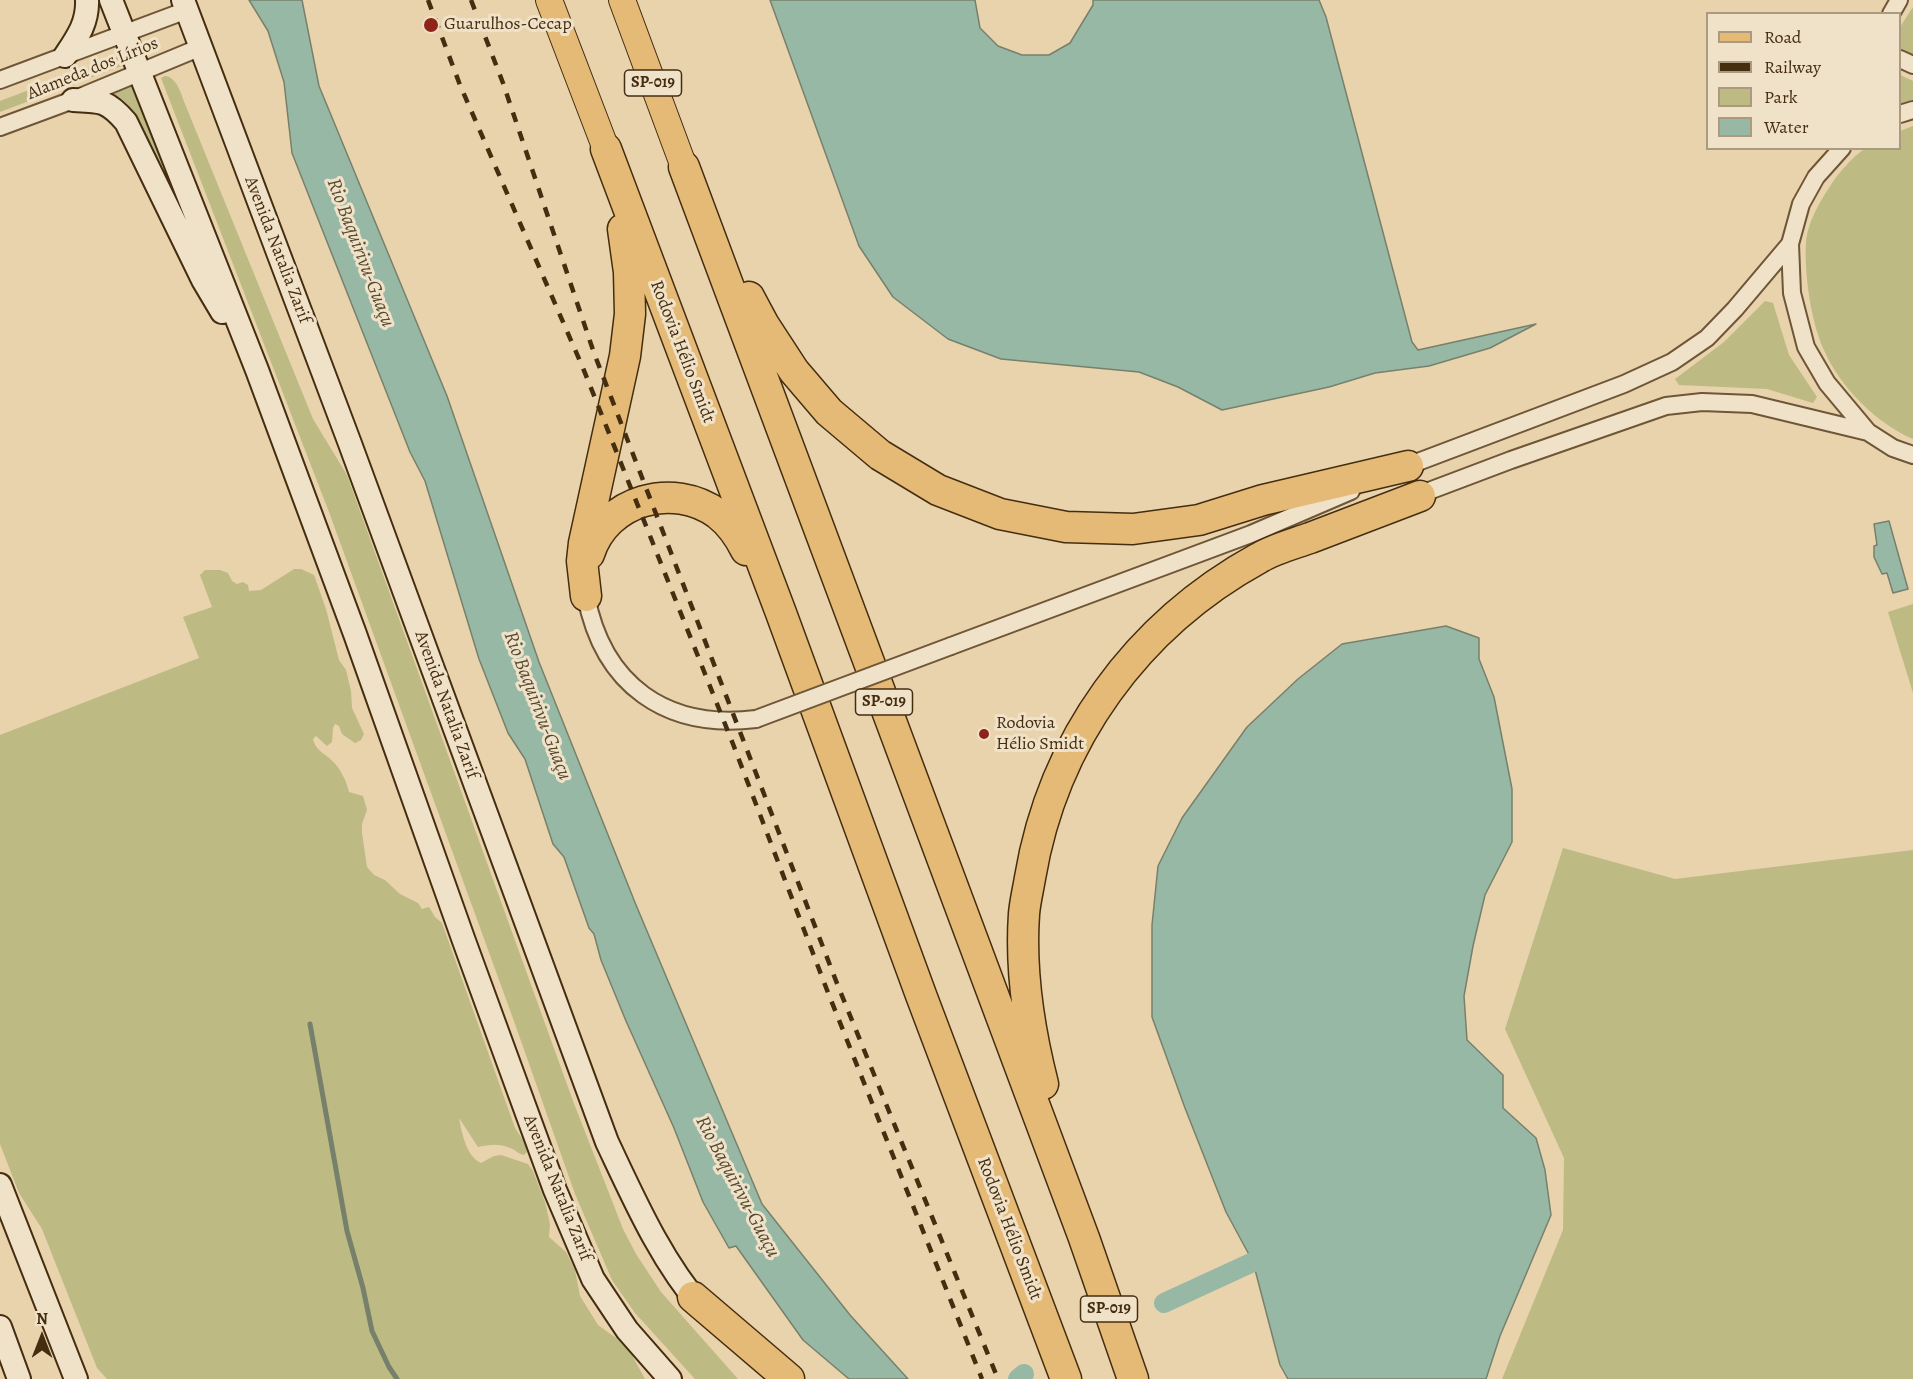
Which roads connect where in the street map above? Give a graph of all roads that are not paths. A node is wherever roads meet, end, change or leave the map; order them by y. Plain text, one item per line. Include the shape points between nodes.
1 (87, 0) edge
2 (111, 0) edge
3 (549, 0) edge
4 (622, 0) edge
5 (185, 5) edge
6 (124, 34) junction
7 (201, 47) junction
8 (65, 56) junction
9 (139, 72) junction
10 (0, 80) edge
11 (73, 100) junction
12 (0, 127) edge
13 (606, 149) junction
14 (1827, 150) edge
15 (1840, 150) edge
16 (684, 167) junction
17 (1816, 177) junction
18 (1790, 244) junction
19 (257, 370) junction
20 (1868, 432) junction
21 (1913, 455) edge
22 (1408, 466) junction
23 (1420, 496) junction
24 (1251, 534) junction
25 (586, 596) junction
26 (781, 613) junction
27 (0, 1185) edge
28 (1084, 1238) junction
29 (693, 1297) junction
30 (0, 1327) edge
31 (1050, 1339) junction
32 (19, 1379) edge
33 (76, 1379) edge
34 (670, 1379) edge
35 (767, 1379) edge
36 (789, 1379) edge
37 (1059, 1379) edge
38 (1066, 1379) edge
39 (1133, 1379) edge

1 - 8 main road via 83,29
2 - 6 main road, Avenida Natalia Zarif
3 - 13 main road, Rodovia Hélio Smidt
4 - 16 main road, SP-019
5 - 6 street, Alameda dos Lírios
5 - 7 main road, Avenida Natalia Zarif
6 - 8 street, Alameda dos Lírios
6 - 9 main road, Avenida Natalia Zarif
7 - 9 street, Alameda dos Lírios
7 - 29 main road, Avenida Natalia Zarif via 607,1142 646,1223
8 - 10 street, Alameda dos Lírios
9 - 11 street, Alameda dos Lírios
9 - 19 main road, Avenida Natalia Zarif
11 - 12 street, Alameda dos Lírios
11 - 19 main road via 112,106 126,122 203,280
13 - 25 highway via 624,231 630,314 625,356 584,543
13 - 26 highway, Rodovia Hélio Smidt
14 - 17 street
15 - 17 street
16 - 22 highway via 764,325 794,371 829,412 880,455 938,490 1000,514 1066,527 1133,529 1199,520 1263,500
16 - 28 highway, SP-019
17 - 18 street via 1801,204
18 - 20 street via 1791,293 1806,347 1827,383
18 - 22 street via 1707,338 1672,362
19 - 34 main road, Avenida Natalia Zarif via 555,1190 593,1279 627,1330
20 - 21 street
20 - 23 street via 1752,404 1702,402 1666,406 1511,459
22 - 24 street
23 - 24 street
23 - 28 highway via 1260,557 1197,597 1142,646 1096,705 1061,770 1036,840 1024,914 1024,988 1037,1061
24 - 25 street, bridge via 756,718 733,722 686,716 644,695 626,680 599,641
25 - 26 highway via 587,560 604,526 635,503 675,498 703,506 728,523 738,534
26 - 31 highway, Rodovia Hélio Smidt
27 - 33 main road
28 - 39 highway, SP-019
29 - 35 main road, Avenida Natalia Zarif
29 - 36 highway
30 - 32 main road
31 - 37 highway
31 - 38 highway, Rodovia Hélio Smidt

